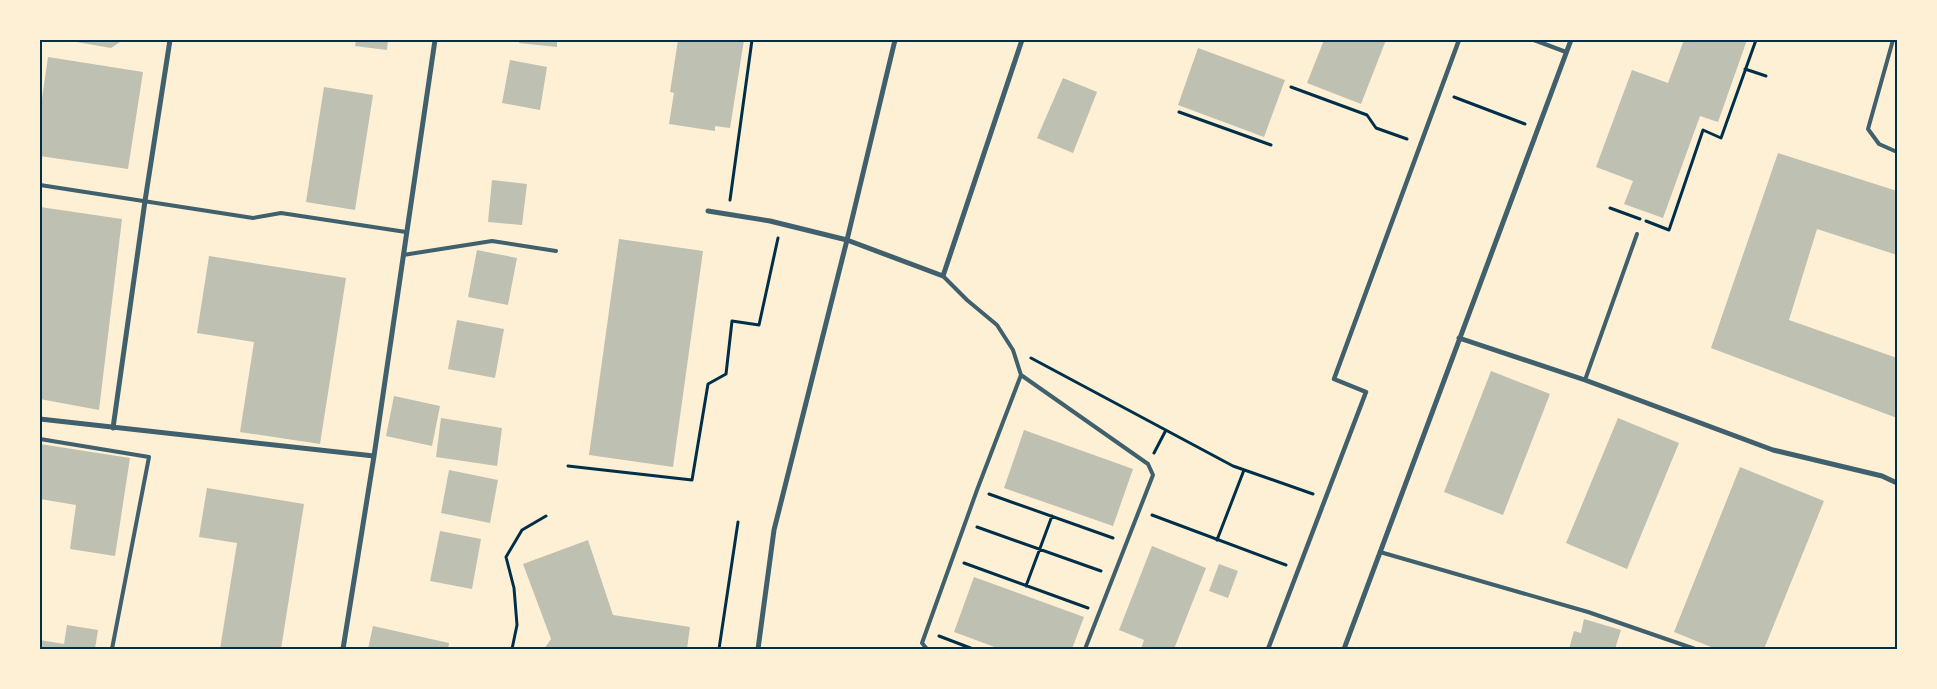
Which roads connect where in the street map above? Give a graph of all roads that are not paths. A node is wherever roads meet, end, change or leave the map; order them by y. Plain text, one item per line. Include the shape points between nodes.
1 (170, 40) edge
2 (435, 40) edge
3 (895, 40) edge
4 (1022, 40) edge
5 (1459, 40) edge
6 (1534, 40) edge
7 (1571, 40) edge
8 (1893, 40) edge
9 (1566, 52) junction
10 (1897, 152) edge
11 (40, 185) edge
12 (145, 201) junction
13 (708, 212) dead end
14 (406, 232) junction
15 (1637, 234) dead end
16 (847, 240) junction
17 (556, 251) dead end
18 (403, 255) junction
19 (943, 276) junction
20 (1458, 338) junction
21 (1021, 375) junction
22 (1584, 380) junction
23 (40, 419) edge
24 (113, 428) junction
25 (40, 439) edge
26 (374, 456) junction
27 (1897, 483) edge
28 (1380, 552) junction
29 (112, 649) edge
30 (343, 649) edge
31 (758, 649) edge
32 (928, 649) edge
33 (1085, 649) edge
34 (1268, 649) edge
35 (1344, 649) edge
36 (1695, 649) edge

1 - 12 street
2 - 14 street
3 - 16 street
4 - 19 street
5 - 34 street via 1334,380 1366,392
6 - 9 street
7 - 9 street
8 - 10 lane via 1868,129 1879,144
9 - 20 street
11 - 12 lane
12 - 14 lane via 254,218 281,213
12 - 24 street
13 - 16 street via 781,224
14 - 18 street
15 - 22 lane
16 - 19 street
16 - 31 street via 774,530
17 - 18 lane via 492,241
18 - 26 street
19 - 21 lane via 997,325 1013,350
20 - 22 street
20 - 28 street
21 - 32 lane via 926,631 922,643
21 - 33 lane via 1148,464 1154,475
22 - 27 street via 1773,450 1882,476
23 - 24 street
24 - 26 street
25 - 29 lane via 149,456
26 - 30 street
28 - 35 street
28 - 36 lane via 1588,612

